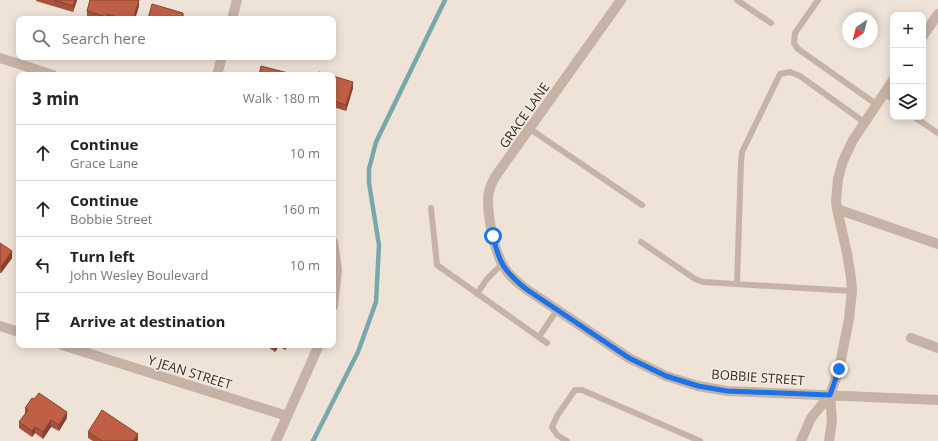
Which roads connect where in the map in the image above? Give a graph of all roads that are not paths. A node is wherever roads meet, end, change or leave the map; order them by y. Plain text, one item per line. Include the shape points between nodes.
1 (237, 0) edge
2 (621, 0) edge
3 (737, 0) edge
4 (818, 0) edge
5 (938, 14) edge
6 (233, 16) edge
7 (771, 23) dead end
8 (926, 32) edge
9 (0, 58) edge
10 (221, 60) edge
11 (44, 72) edge
12 (218, 72) edge
13 (890, 84) edge
14 (884, 93) junction
15 (890, 98) edge
16 (876, 104) junction
17 (918, 120) edge
18 (864, 122) junction
19 (530, 129) junction
20 (938, 133) edge
21 (642, 205) dead end
22 (431, 208) dead end
23 (838, 209) junction
24 (641, 242) dead end
25 (938, 244) edge
26 (500, 261) junction
27 (336, 263) edge
28 (336, 279) edge
29 (737, 284) junction
30 (852, 291) junction
31 (477, 294) junction
32 (557, 310) junction
33 (0, 326) edge
34 (16, 331) edge
35 (539, 337) junction
36 (911, 338) dead end
37 (547, 343) dead end
38 (72, 348) edge
39 (318, 348) edge
40 (938, 348) edge
41 (830, 395) junction
42 (938, 400) edge
43 (287, 416) junction
44 (276, 441) edge
45 (567, 441) edge
46 (700, 441) edge
47 (802, 441) edge
48 (829, 441) edge

1 - 6 street
2 - 19 street, GRACE LANE
3 - 7 lane
4 - 16 lane via 795,33 794,43 798,49
5 - 8 street
9 - 11 street
10 - 12 street
13 - 14 street
14 - 15 lane
14 - 16 street
16 - 18 street
17 - 20 lane
18 - 23 street via 840,170
18 - 29 lane via 800,76 790,72 780,74 742,152
19 - 21 lane
19 - 26 street, GRACE LANE via 490,187 488,205
22 - 31 lane via 437,265
23 - 25 street
23 - 30 street via 850,267
24 - 29 lane via 695,279 703,282
26 - 31 lane
26 - 32 street, BOBBIE STREET via 512,278
27 - 28 street
29 - 30 lane
30 - 41 street via 846,336
31 - 35 lane
32 - 35 lane
32 - 41 street, BOBBIE STREET via 629,358 666,376 698,386 727,391
33 - 34 street
35 - 37 lane
36 - 40 street
38 - 43 street, Y JEAN STREET
39 - 43 street
41 - 42 street, BOBBIE STREET
41 - 47 street via 810,418
41 - 48 street via 832,421
43 - 44 street
45 - 46 lane via 557,435 552,427 575,390 582,390

